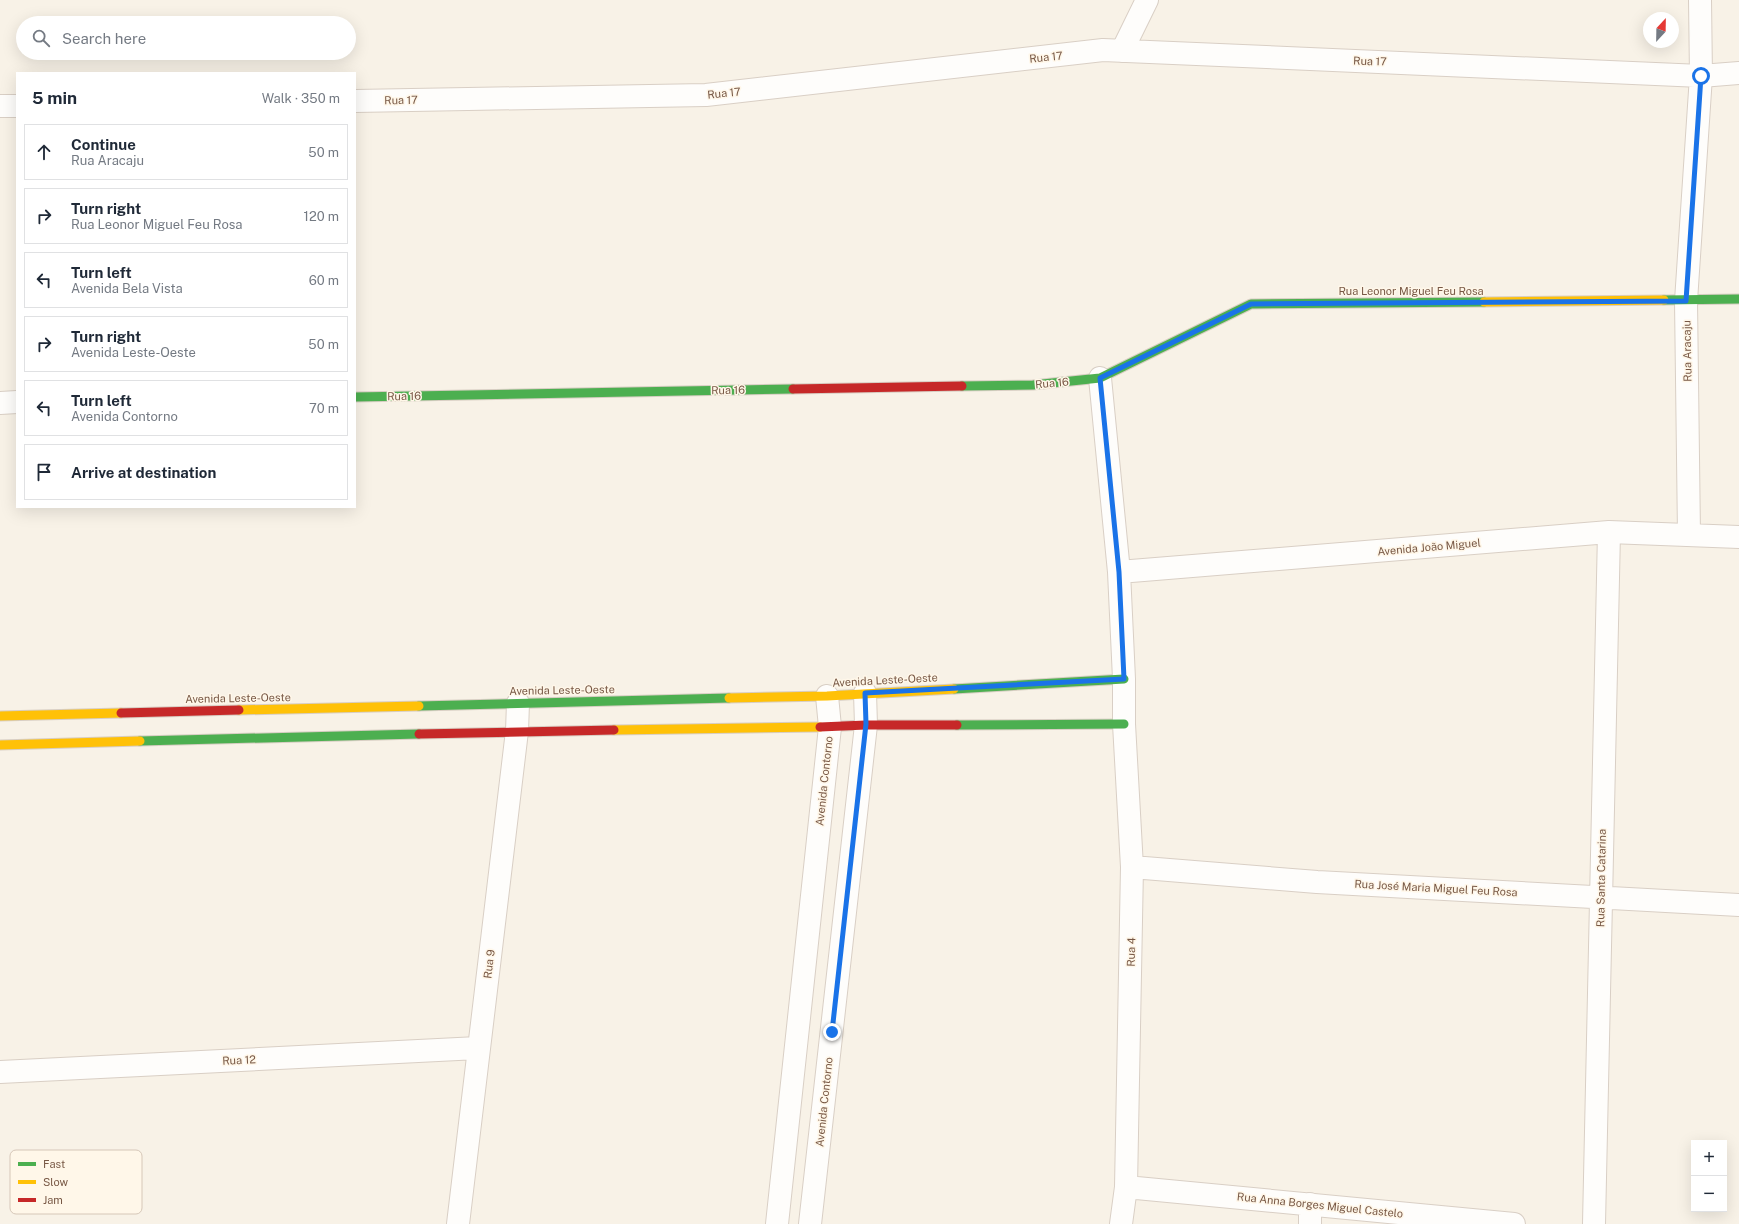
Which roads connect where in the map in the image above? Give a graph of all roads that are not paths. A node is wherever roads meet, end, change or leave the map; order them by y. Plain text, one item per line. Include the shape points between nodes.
1 (1147, 0) edge
2 (1700, 0) edge
3 (1122, 51) junction
4 (1739, 73) edge
5 (1701, 76) junction
6 (356, 100) edge
7 (0, 106) edge
8 (16, 106) edge
9 (1739, 299) edge
10 (1686, 301) junction
11 (1100, 378) junction
12 (356, 397) edge
13 (16, 402) edge
14 (0, 403) edge
15 (1609, 532) junction
16 (1689, 535) junction
17 (1739, 537) edge
18 (1119, 572) junction
19 (1124, 679) junction
20 (865, 693) junction
21 (827, 696) junction
22 (518, 703) junction
23 (0, 716) edge
24 (866, 724) junction
25 (1124, 724) junction
26 (830, 727) junction
27 (517, 731) junction
28 (0, 746) edge
29 (1132, 867) junction
30 (1601, 897) junction
31 (1739, 905) edge
32 (478, 1048) junction
33 (0, 1072) edge
34 (1126, 1187) junction
35 (1310, 1214) edge
36 (458, 1224) edge
37 (777, 1224) edge
38 (810, 1224) edge
39 (1121, 1224) edge
40 (1514, 1224) edge
41 (1594, 1224) edge

1 - 3 street
2 - 5 street, Rua Aracaju
3 - 5 street, Rua 17
3 - 6 street, Rua 17 via 1103,50 706,95
4 - 5 street, Rua 17
5 - 10 street, Rua Aracaju
7 - 8 street
9 - 10 street, Rua Leonor Miguel Feu Rosa
10 - 11 street, Rua Leonor Miguel Feu Rosa via 1251,304
10 - 16 street, Rua Aracaju
11 - 12 street, Rua 16 via 1033,385
11 - 18 street, Rua 4
13 - 14 street
15 - 16 street, Avenida João Miguel
15 - 18 street, Avenida João Miguel
15 - 30 street, Rua Santa Catarina
16 - 17 street, Avenida João Miguel
18 - 19 street, Rua 4
19 - 20 street, Avenida Leste-Oeste
19 - 25 street, Rua 4
20 - 21 street, Avenida Leste-Oeste
20 - 24 street, Avenida Contorno
21 - 22 street, Avenida Leste-Oeste
21 - 26 street, Avenida Contorno
22 - 23 street, Avenida Leste-Oeste
22 - 27 street, Rua 9
24 - 25 street
24 - 26 street
24 - 38 street, Avenida Contorno
25 - 29 street, Rua 4
26 - 27 street
26 - 37 street, Avenida Contorno
27 - 28 street
27 - 32 street, Rua 9
29 - 30 street, Rua José Maria Miguel Feu Rosa via 1317,882
29 - 34 street, Rua 4
30 - 31 street, Rua José Maria Miguel Feu Rosa
30 - 41 street, Rua Santa Catarina
32 - 33 street, Rua 12
32 - 36 street, Rua 9
34 - 35 street, Rua Anna Borges Miguel Castelo
34 - 39 street, Rua 4
35 - 40 street, Rua Anna Borges Miguel Castelo

